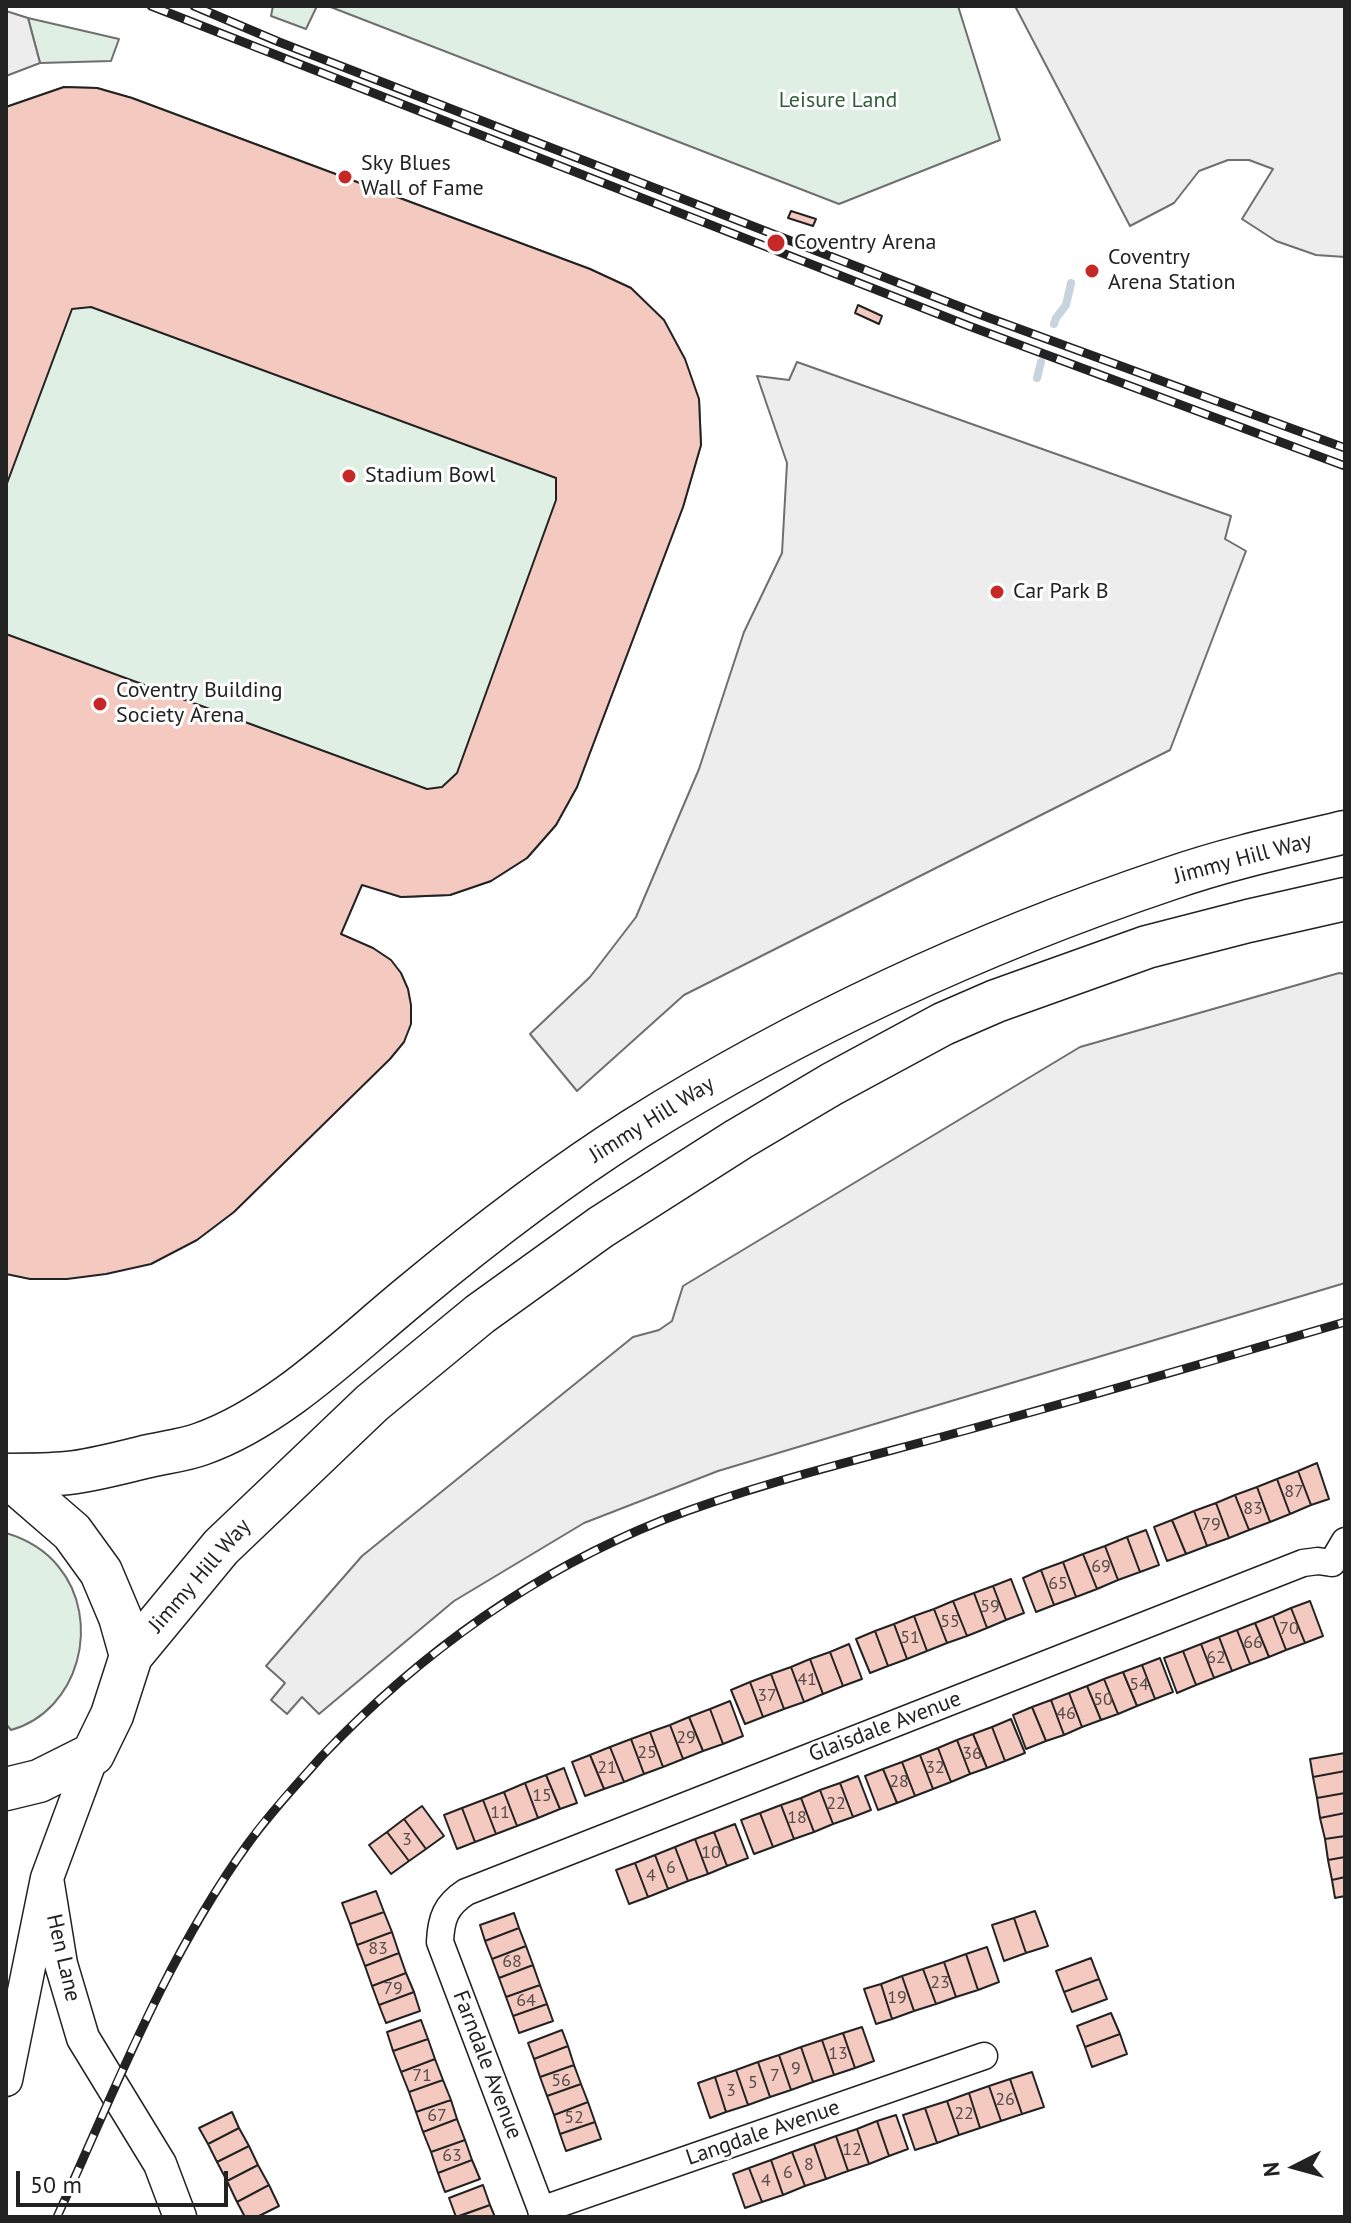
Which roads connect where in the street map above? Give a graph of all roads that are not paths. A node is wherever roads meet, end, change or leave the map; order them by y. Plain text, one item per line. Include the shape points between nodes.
1 (1345, 832) edge
2 (1345, 899) edge
3 (7, 1475) edge
4 (1341, 1559) edge
5 (131, 1656) junction
6 (93, 1754) junction
7 (6, 1789) edge
8 (47, 1878) junction
9 (446, 1912) joint
10 (15, 1987) edge
11 (83, 2038) junction
12 (984, 2056) dead end
13 (6, 2080) edge
14 (543, 2213) edge
15 (180, 2217) edge

1 - 3 highway, Jimmy Hill Way via 1173,878 1080,911 962,957 734,1069 537,1196 293,1393 248,1423 196,1446 70,1473
2 - 5 highway, Jimmy Hill Way via 1147,947 996,1001 929,1031 739,1139 601,1227 480,1314 372,1403 221,1547
3 - 5 highway via 72,1532 101,1572
4 - 9 street, Glaisdale Avenue via 1303,1563 466,1892
5 - 6 highway
6 - 7 highway via 39,1781
6 - 8 street
8 - 10 street
8 - 11 street, Hen Lane via 61,1964
9 - 14 street, Farndale Avenue via 440,1942
10 - 11 street, Hen Lane
10 - 13 street
11 - 15 street, Hen Lane via 160,2164
12 - 14 street, Langdale Avenue

